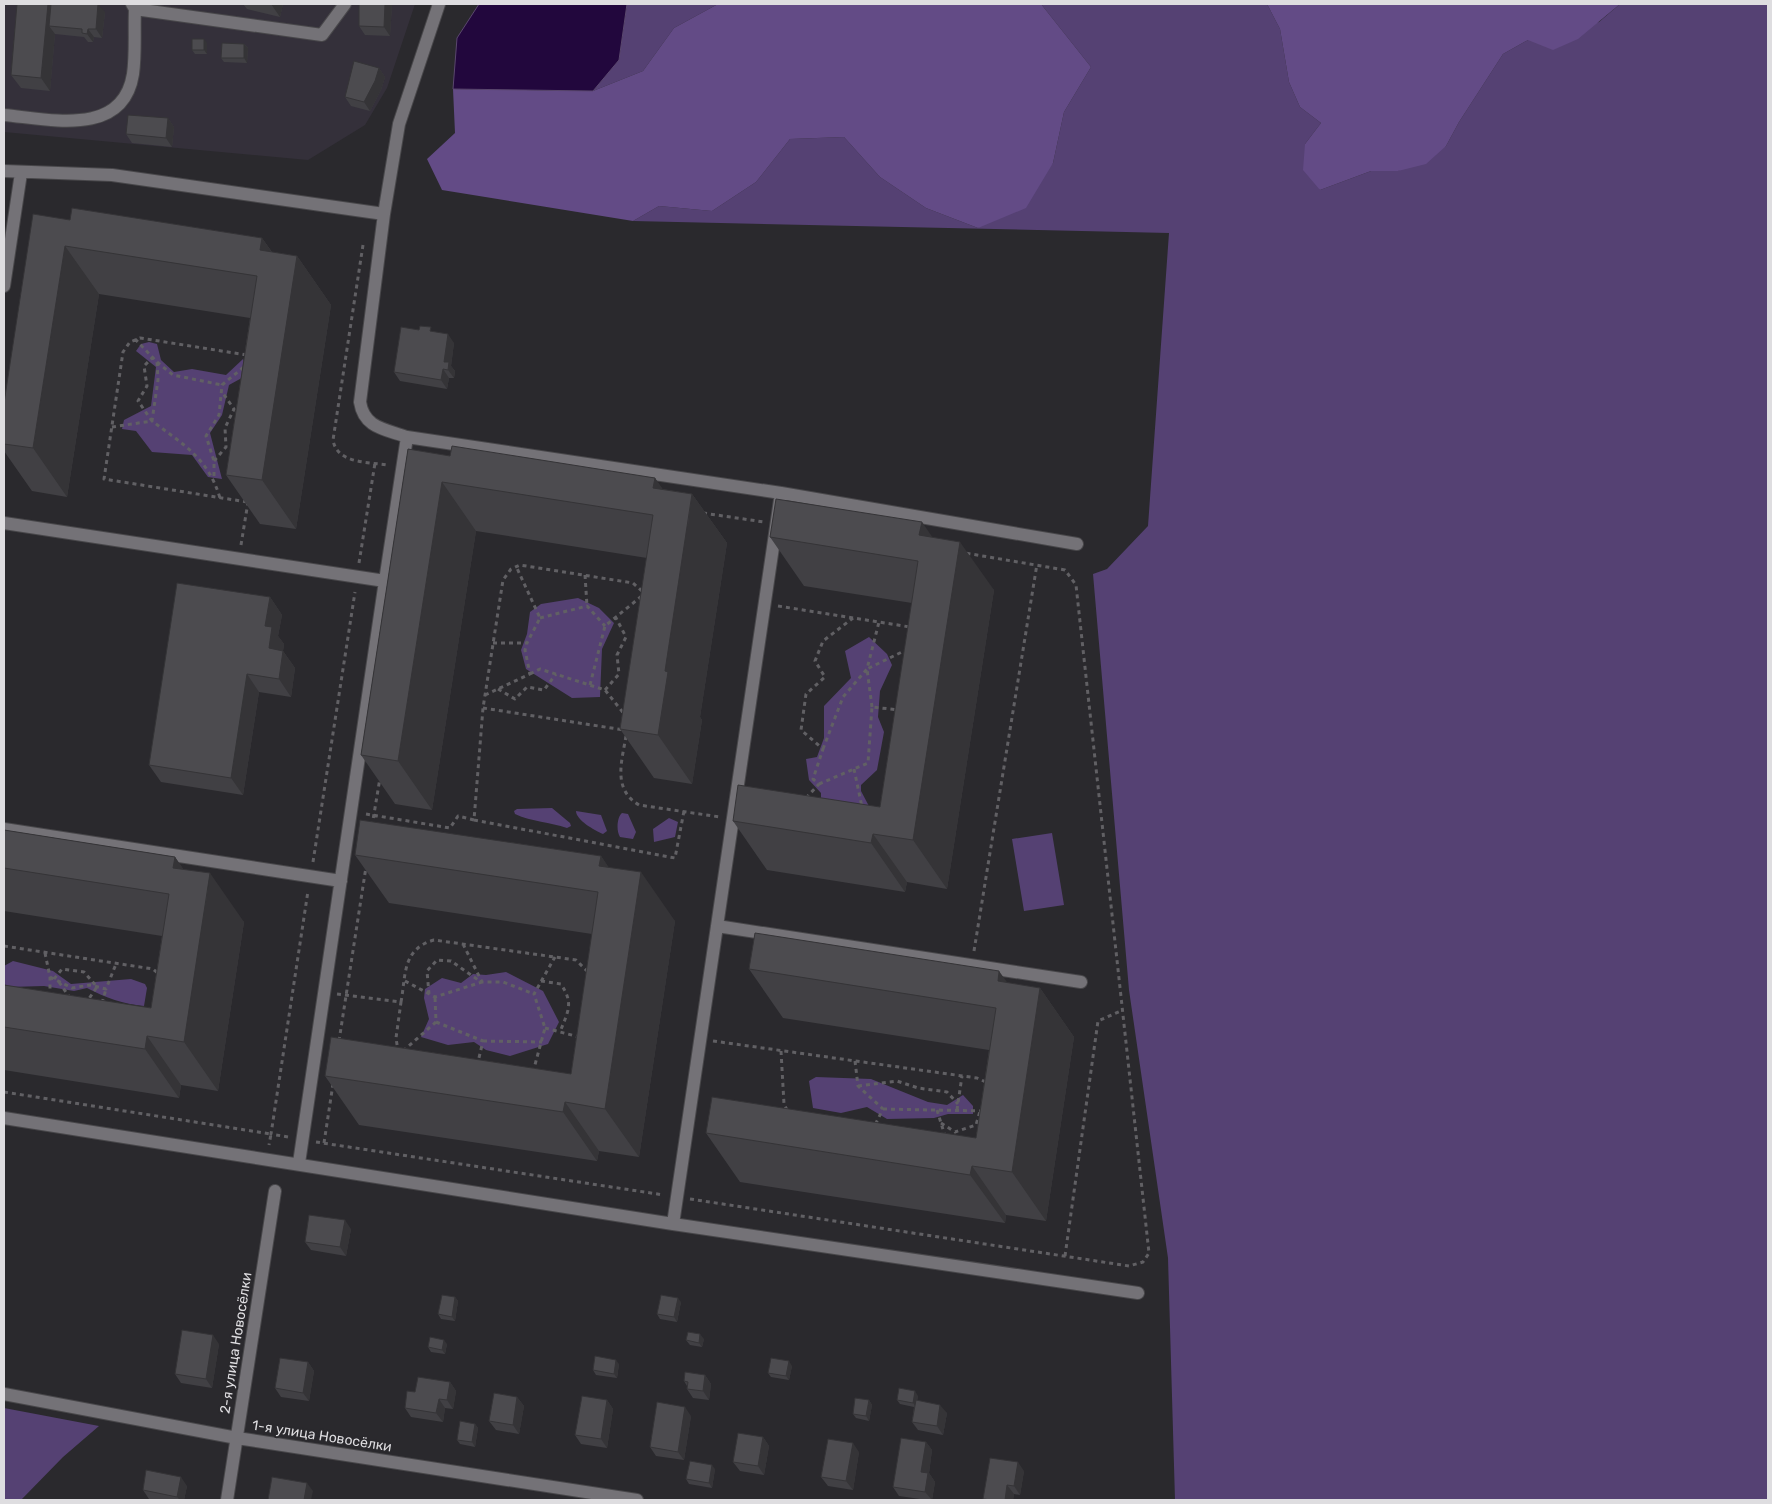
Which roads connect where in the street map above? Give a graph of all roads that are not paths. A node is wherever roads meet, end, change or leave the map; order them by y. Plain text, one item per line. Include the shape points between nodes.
1 (345, 4) edge
2 (439, 4) edge
3 (134, 6) edge
4 (4, 116) edge
5 (4, 171) edge
6 (21, 173) junction
7 (384, 214) junction
8 (4, 286) edge
9 (407, 437) junction
10 (781, 493) junction
11 (4, 523) edge
12 (1076, 544) dead end
13 (386, 581) junction
14 (4, 829) edge
15 (341, 880) junction
16 (717, 926) junction
17 (1081, 982) dead end
18 (4, 1118) edge
19 (299, 1163) junction
20 (275, 1191) dead end
21 (673, 1224) junction
22 (1138, 1293) dead end
23 (4, 1394) edge
24 (237, 1438) junction
25 (227, 1500) edge
26 (637, 1500) edge

1 - 3 street via 322,35
2 - 7 street via 399,124
3 - 4 street via 133,75 126,94 114,110 96,118 77,120
5 - 6 street
6 - 7 street via 112,175
6 - 8 street
7 - 9 street via 360,402 367,421
9 - 10 street
9 - 13 street
10 - 12 street
10 - 16 street
11 - 13 street
13 - 15 street
14 - 15 street
15 - 19 street
16 - 17 street
16 - 21 street
18 - 19 street
19 - 21 street
20 - 24 street, 2-я улица Новосёлки
21 - 22 street
23 - 24 street, 1-я улица Новосёлки
24 - 25 street, 2-я улица Новосёлки
24 - 26 street, 1-я улица Новосёлки

